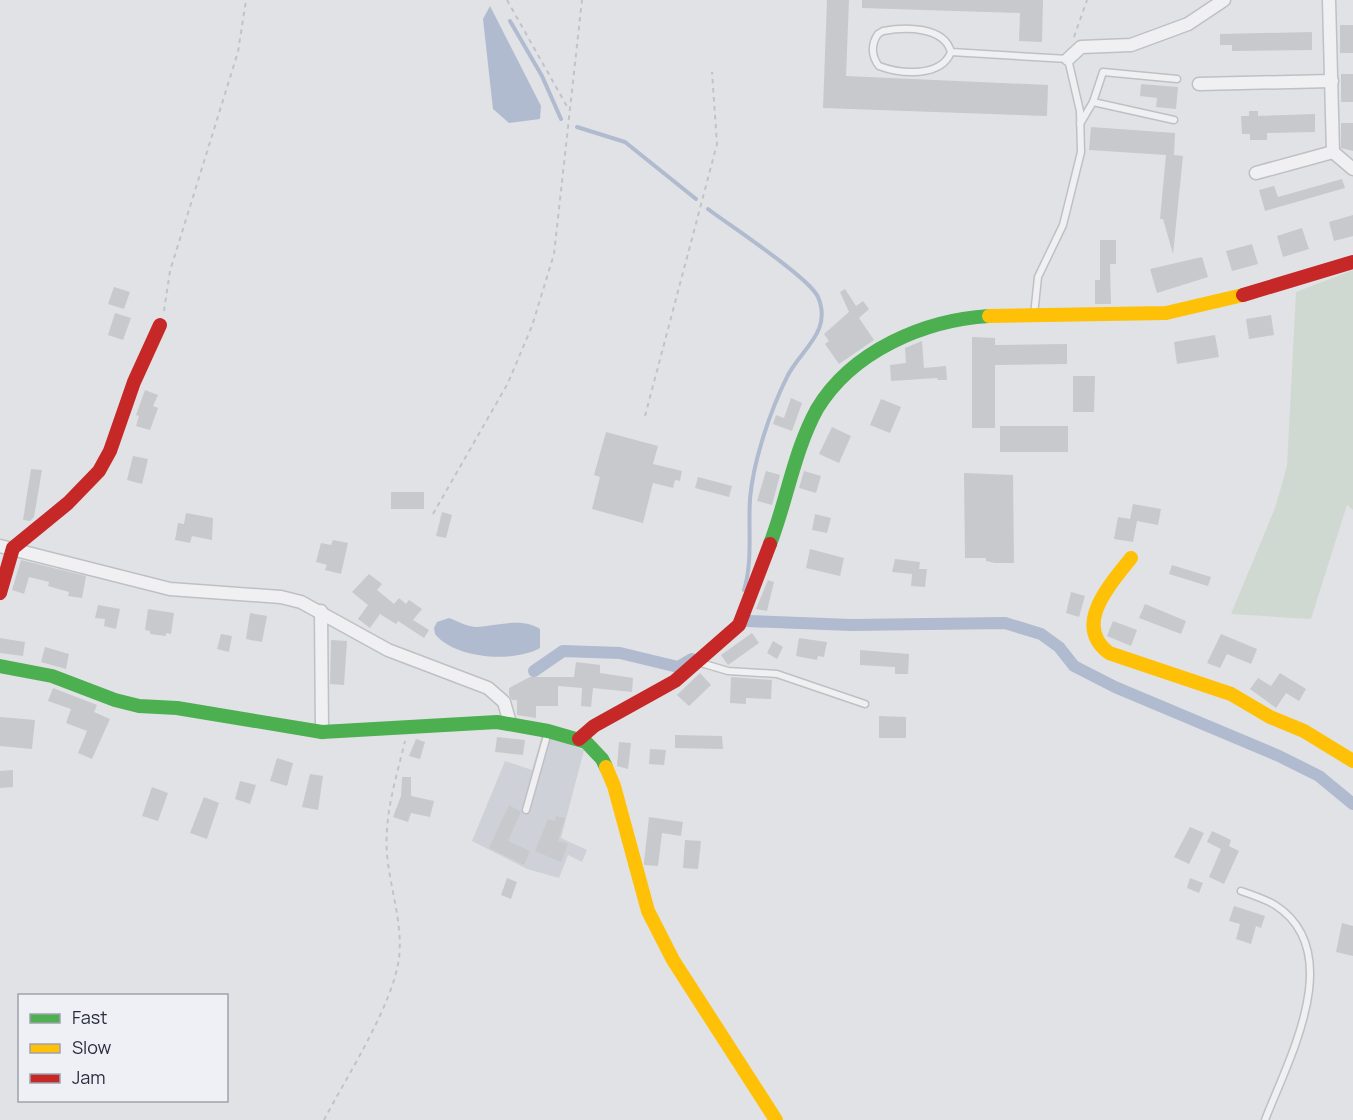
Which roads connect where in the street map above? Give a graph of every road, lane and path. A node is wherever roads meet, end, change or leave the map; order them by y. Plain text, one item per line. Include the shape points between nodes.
1 (246, 0) edge
2 (507, 0) edge
3 (582, 0) edge
4 (1087, 0) edge
5 (1224, 0) edge
6 (1329, 0) edge
7 (1073, 38) dead end
8 (951, 52) junction
9 (1068, 59) junction
10 (712, 72) dead end
11 (1177, 79) dead end
12 (1332, 81) junction
13 (1199, 84) dead end
14 (1093, 102) junction
15 (570, 111) junction
16 (1173, 120) dead end
17 (1080, 125) junction
18 (1333, 152) junction
19 (1353, 169) edge
20 (1256, 172) dead end
21 (1353, 262) edge
22 (1034, 315) junction
23 (160, 326) joint
24 (645, 416) dead end
25 (433, 514) dead end
26 (6, 547) edge
27 (1131, 558) dead end
28 (0, 593) edge
29 (321, 611) junction
30 (697, 662) junction
31 (0, 666) edge
32 (865, 704) dead end
33 (510, 723) junction
34 (408, 728) junction
35 (548, 731) junction
36 (322, 732) junction
37 (579, 739) junction
38 (1353, 761) edge
39 (526, 810) dead end
40 (1241, 891) dead end
41 (324, 1120) edge
42 (776, 1120) edge
43 (1265, 1120) edge

1 - 23 path via 238,52 170,271
2 - 15 path
3 - 15 path
4 - 7 path
5 - 9 street via 1188,24 1131,45 1081,47
6 - 12 street
8 - 8 lane via 942,38 921,31 884,31 878,34 873,46 879,66 896,70 934,69 948,60
8 - 9 lane
9 - 17 lane
10 - 24 path via 717,144
11 - 14 lane via 1103,72
12 - 13 street
12 - 18 street
14 - 16 lane
14 - 17 lane
15 - 25 path via 554,254 532,326 508,383
17 - 22 lane via 1081,152 1071,197 1063,225 1038,277
18 - 19 street
18 - 20 street
21 - 22 street via 1214,304 1166,313
22 - 30 street via 958,318 920,329 882,347 837,382 817,410 795,463 781,516 739,625
23 - 26 street via 99,471 68,503
26 - 28 street
26 - 29 street via 170,589 281,597
27 - 38 street via 1098,605 1092,628 1100,647 1231,694
29 - 33 street via 399,655 488,688 504,702
29 - 36 street
30 - 32 lane via 728,671 777,674
30 - 37 street via 675,681 594,726
31 - 36 street via 52,676 140,706
33 - 34 street
33 - 35 street
34 - 36 street
34 - 41 path via 386,824 399,928 398,966 385,1004
35 - 37 street
35 - 39 lane
37 - 42 street via 597,753 611,777 648,911 685,978
40 - 43 lane via 1275,905 1294,922 1307,945 1311,964 1301,1023

